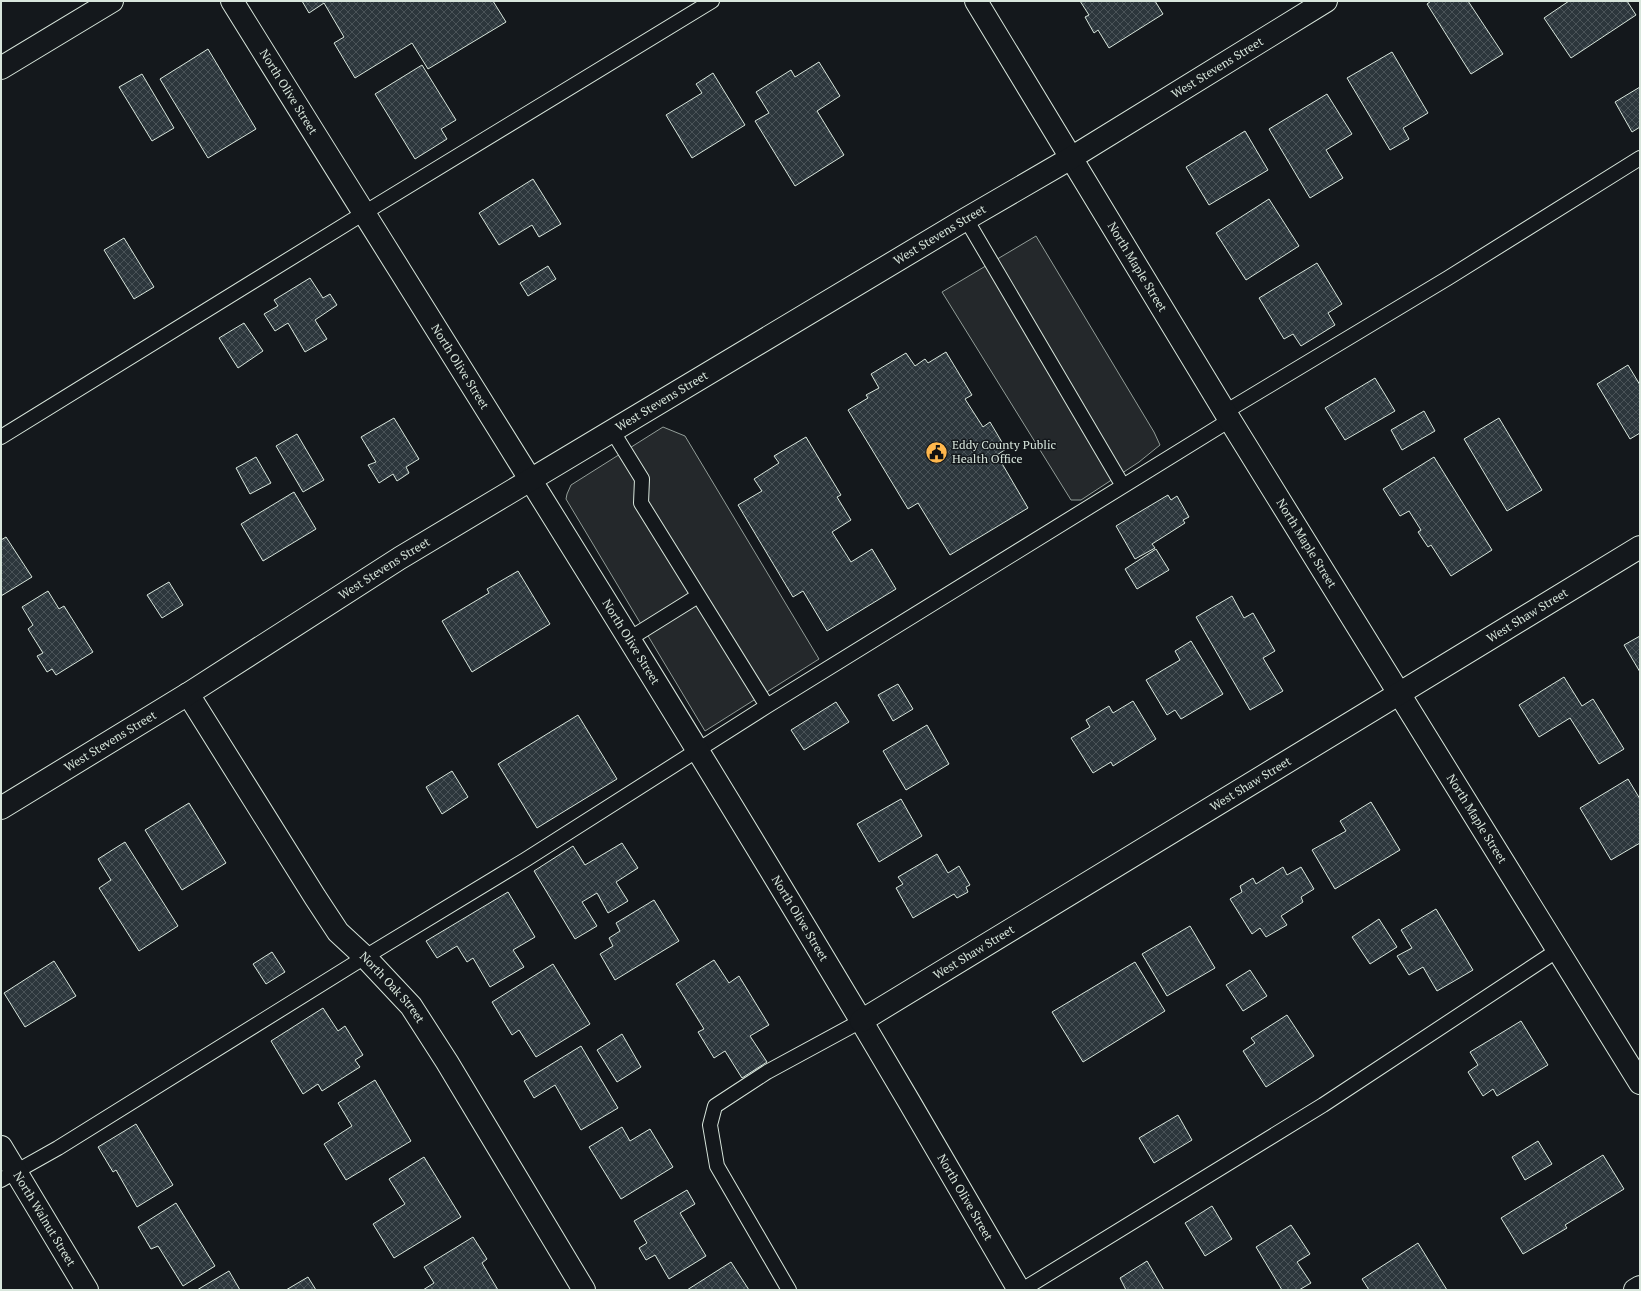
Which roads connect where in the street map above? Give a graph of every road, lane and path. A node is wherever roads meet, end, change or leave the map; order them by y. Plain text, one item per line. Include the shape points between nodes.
1 (112, 1) edge
2 (232, 1) edge
3 (712, 1) edge
4 (976, 1) edge
5 (1326, 1) edge
6 (1, 68) edge
7 (1071, 158) junction
8 (1640, 158) edge
9 (364, 213) junction
10 (966, 219) junction
11 (1227, 416) junction
12 (613, 432) junction
13 (1, 437) edge
14 (531, 480) junction
15 (1123, 486) junction
16 (1640, 547) edge
17 (698, 596) junction
18 (629, 639) junction
19 (188, 694) junction
20 (1399, 694) junction
21 (767, 706) junction
22 (697, 750) junction
23 (1, 808) edge
24 (1558, 950) junction
25 (365, 957) junction
26 (861, 1021) junction
27 (1640, 1083) edge
28 (1, 1147) edge
29 (8, 1176) edge
30 (1640, 1287) edge
31 (88, 1290) edge
32 (584, 1290) edge
33 (789, 1290) edge
34 (1021, 1290) edge
35 (1635, 1290) edge

1 - 6 street
2 - 9 street, North Olive Street
3 - 9 lane
4 - 7 street, North Maple Street
5 - 7 street, West Stevens Street
7 - 10 street, West Stevens Street
7 - 11 street, North Maple Street
8 - 11 lane
9 - 13 lane
9 - 14 street, North Olive Street
10 - 12 street, West Stevens Street
10 - 15 lane
11 - 15 lane
11 - 20 street, North Maple Street
12 - 14 street, West Stevens Street
12 - 17 lane via 642,479 641,503
14 - 18 street, North Olive Street
14 - 19 street, West Stevens Street via 400,558
15 - 21 lane
16 - 20 street, West Shaw Street
17 - 18 lane
17 - 21 lane
18 - 22 street, North Olive Street
19 - 23 street, West Stevens Street
19 - 25 street, North Oak Street via 338,932
20 - 24 street, North Maple Street
20 - 26 street, West Shaw Street
21 - 22 lane
22 - 25 lane via 525,860
22 - 26 street, North Olive Street
24 - 27 street, North Maple Street
24 - 34 lane via 1323,1105
25 - 29 lane via 58,1148
25 - 32 street, North Oak Street via 411,1006
26 - 33 lane via 767,1072 715,1106 710,1125 717,1166
26 - 34 street, North Olive Street
28 - 29 street, North Walnut Street
29 - 31 street, North Walnut Street
30 - 35 street

